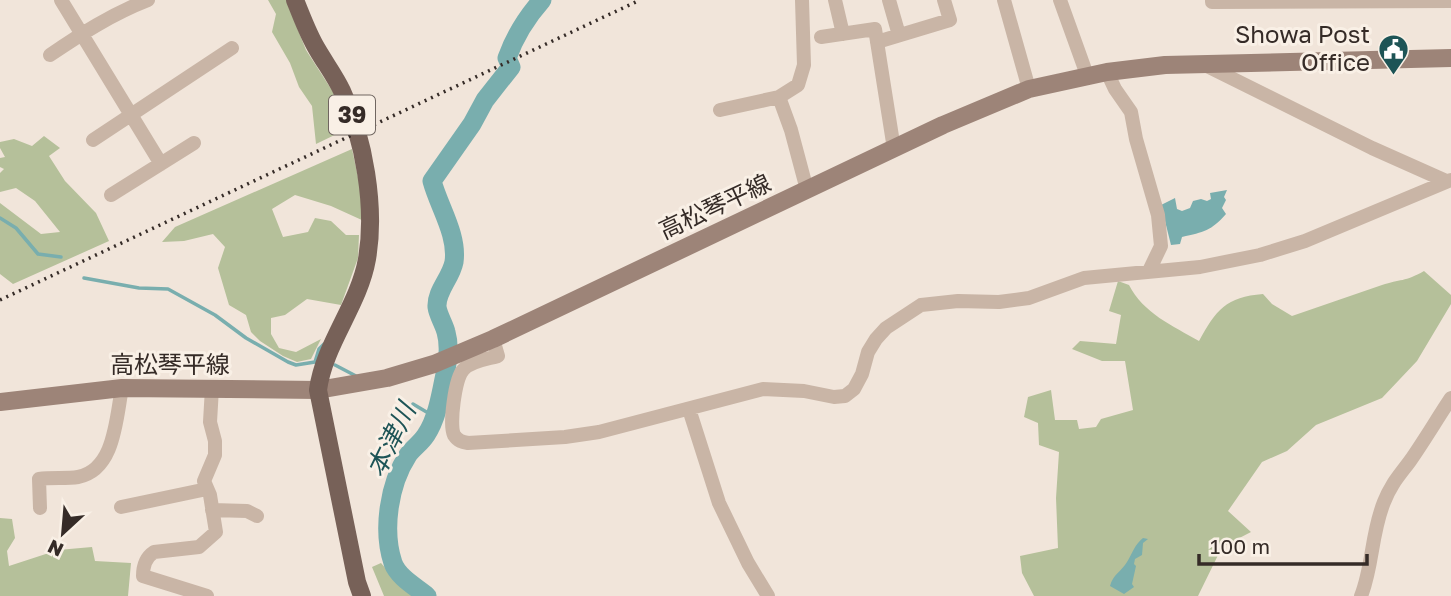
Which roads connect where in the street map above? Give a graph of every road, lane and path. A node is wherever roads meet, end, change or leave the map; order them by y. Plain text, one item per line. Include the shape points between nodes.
1 (61, 0) edge
2 (148, 0) edge
3 (295, 0) edge
4 (802, 0) edge
5 (835, 0) edge
6 (889, 0) edge
7 (944, 0) edge
8 (1004, 0) edge
9 (1060, 0) edge
10 (1212, 0) edge
11 (1451, 1) edge
12 (81, 34) junction
13 (843, 34) junction
14 (899, 35) junction
15 (821, 37) dead end
16 (877, 42) junction
17 (232, 48) dead end
18 (50, 55) dead end
19 (1451, 58) edge
20 (1204, 64) junction
21 (1107, 72) junction
22 (1087, 75) junction
23 (1029, 89) junction
24 (779, 97) junction
25 (720, 110) dead end
26 (131, 115) junction
27 (93, 140) dead end
28 (194, 143) dead end
29 (894, 149) junction
30 (161, 164) junction
31 (1449, 180) edge
32 (807, 190) junction
33 (111, 195) dead end
34 (1149, 271) junction
35 (493, 339) junction
36 (122, 388) junction
37 (212, 388) junction
38 (318, 390) junction
39 (1451, 398) edge
40 (0, 402) edge
41 (689, 409) junction
42 (207, 489) junction
43 (121, 507) dead end
44 (40, 508) dead end
45 (212, 510) junction
46 (257, 516) dead end
47 (207, 596) edge
48 (362, 596) edge
49 (768, 596) edge
50 (1361, 596) edge

1 - 12 street
2 - 12 street
3 - 38 main road, 39 via 352,115 369,210 367,260 321,372
4 - 24 street via 803,75 798,85
5 - 13 street
6 - 14 street
7 - 14 street via 950,20
8 - 23 street
9 - 22 street
10 - 11 street
12 - 18 street
12 - 26 street
13 - 15 street
13 - 16 street via 875,29
14 - 16 street
16 - 29 street
17 - 26 street
19 - 20 main road, 高松琴平線
20 - 21 main road, 高松琴平線
20 - 31 street via 1372,148
21 - 22 main road, 高松琴平線
21 - 34 street via 1131,112 1158,215 1161,246
22 - 23 main road, 高松琴平線
23 - 29 main road, 高松琴平線
24 - 25 street
24 - 32 street
26 - 27 street
26 - 30 street
28 - 30 street
29 - 32 main road, 高松琴平線
30 - 33 street
31 - 34 street via 1350,223 1259,255
32 - 35 main road, 高松琴平線
34 - 41 street via 1084,278 1029,298 921,305 876,339 854,389 845,396 763,389
35 - 38 main road, 高松琴平線 via 434,364
35 - 41 street via 498,356 469,365 459,377 451,424 459,441 565,437
36 - 37 main road, 高松琴平線
36 - 40 main road, 高松琴平線
36 - 44 street via 103,463 79,477 39,479
37 - 38 main road, 高松琴平線
37 - 42 street via 210,422 215,455 205,477
38 - 48 main road, 39
39 - 50 street via 1383,503
41 - 49 street via 719,503
42 - 43 street
42 - 45 street
45 - 46 street via 247,511
45 - 47 street via 216,532 199,547 154,552 143,565 143,576

